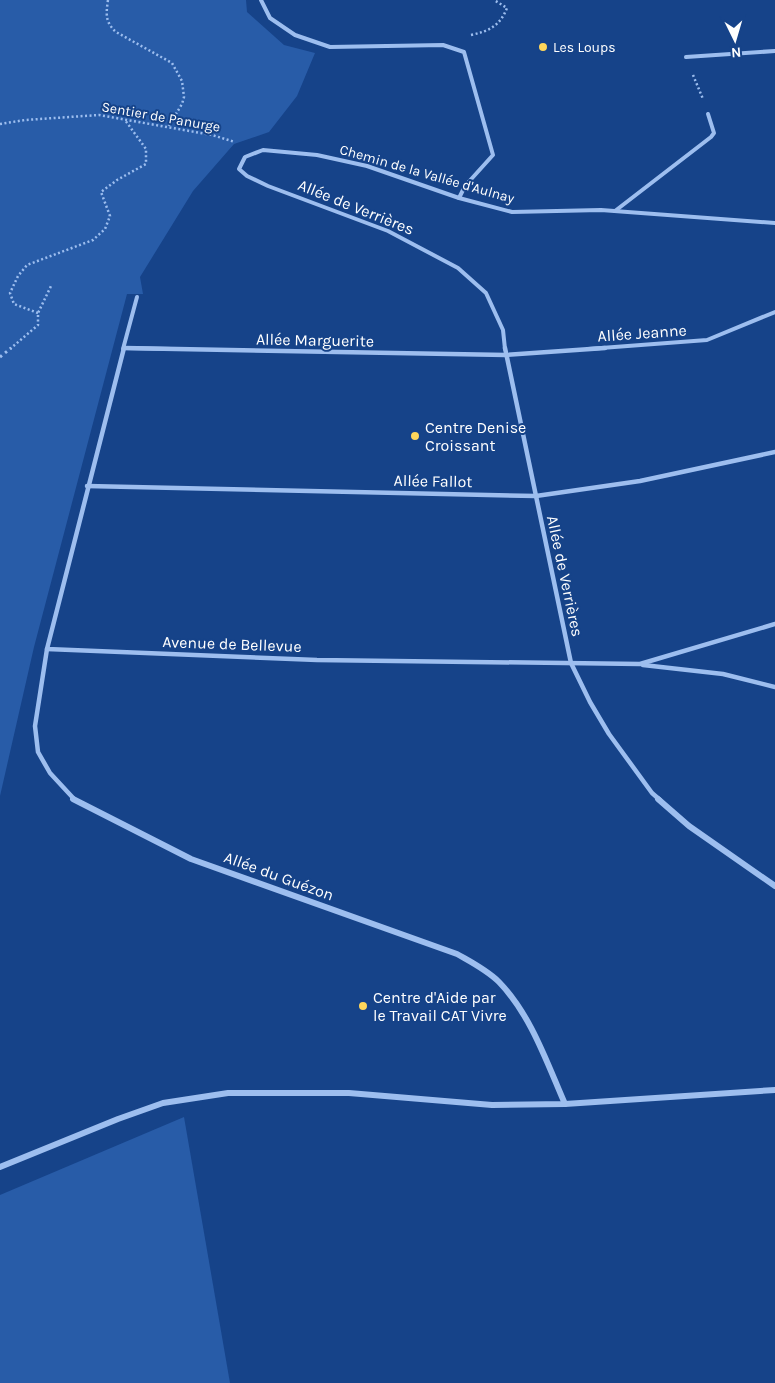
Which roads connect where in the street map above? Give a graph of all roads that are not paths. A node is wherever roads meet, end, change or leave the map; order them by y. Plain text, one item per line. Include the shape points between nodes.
1 (261, 0) edge
2 (775, 51) edge
3 (686, 57) road end
4 (708, 114) road end
5 (254, 152) joint
6 (459, 198) junction
7 (615, 211) junction
8 (775, 223) edge
9 (137, 297) dead end
10 (775, 312) edge
11 (124, 348) junction
12 (506, 355) junction
13 (775, 452) edge
14 (87, 486) junction
15 (536, 496) junction
16 (775, 624) edge
17 (47, 649) junction
18 (571, 663) junction
19 (640, 664) junction
20 (775, 687) edge
21 (775, 886) edge
22 (775, 1090) edge
23 (565, 1104) junction
24 (0, 1167) edge

1 - 6 street via 270,18 295,35 330,48 443,44 464,52 493,155
2 - 3 street
4 - 7 street via 714,133 711,137
5 - 6 street, Chemin de la Vallée d'Aulnay via 294,152 367,166
5 - 12 street, Allée de Verrières via 245,157 240,169 247,176 388,231 458,268 486,293 495,308 503,330
6 - 7 street, Chemin de la Vallée d'Aulnay via 512,212
7 - 8 street, Chemin de la Vallée d'Aulnay
9 - 11 street
10 - 12 street, Allée Jeanne via 706,340
11 - 12 street, Allée Marguerite
11 - 14 street
12 - 15 street, Allée de Verrières
13 - 15 street, Allée Fallot via 640,481
14 - 15 street, Allée Fallot
14 - 17 street
15 - 18 street, Allée de Verrières
16 - 19 street, Avenue de Bellevue
17 - 18 street, Avenue de Bellevue via 317,660
17 - 23 street, Allée du Guézon via 35,726 38,752 50,773 72,798 191,859 457,954 486,971 504,988 529,1026
18 - 19 street, Avenue de Bellevue
18 - 21 street, Allée de Verrières via 609,734 652,793 689,826
19 - 20 street via 723,674
22 - 23 street
23 - 24 street via 492,1104 322,1093 228,1093 163,1103

